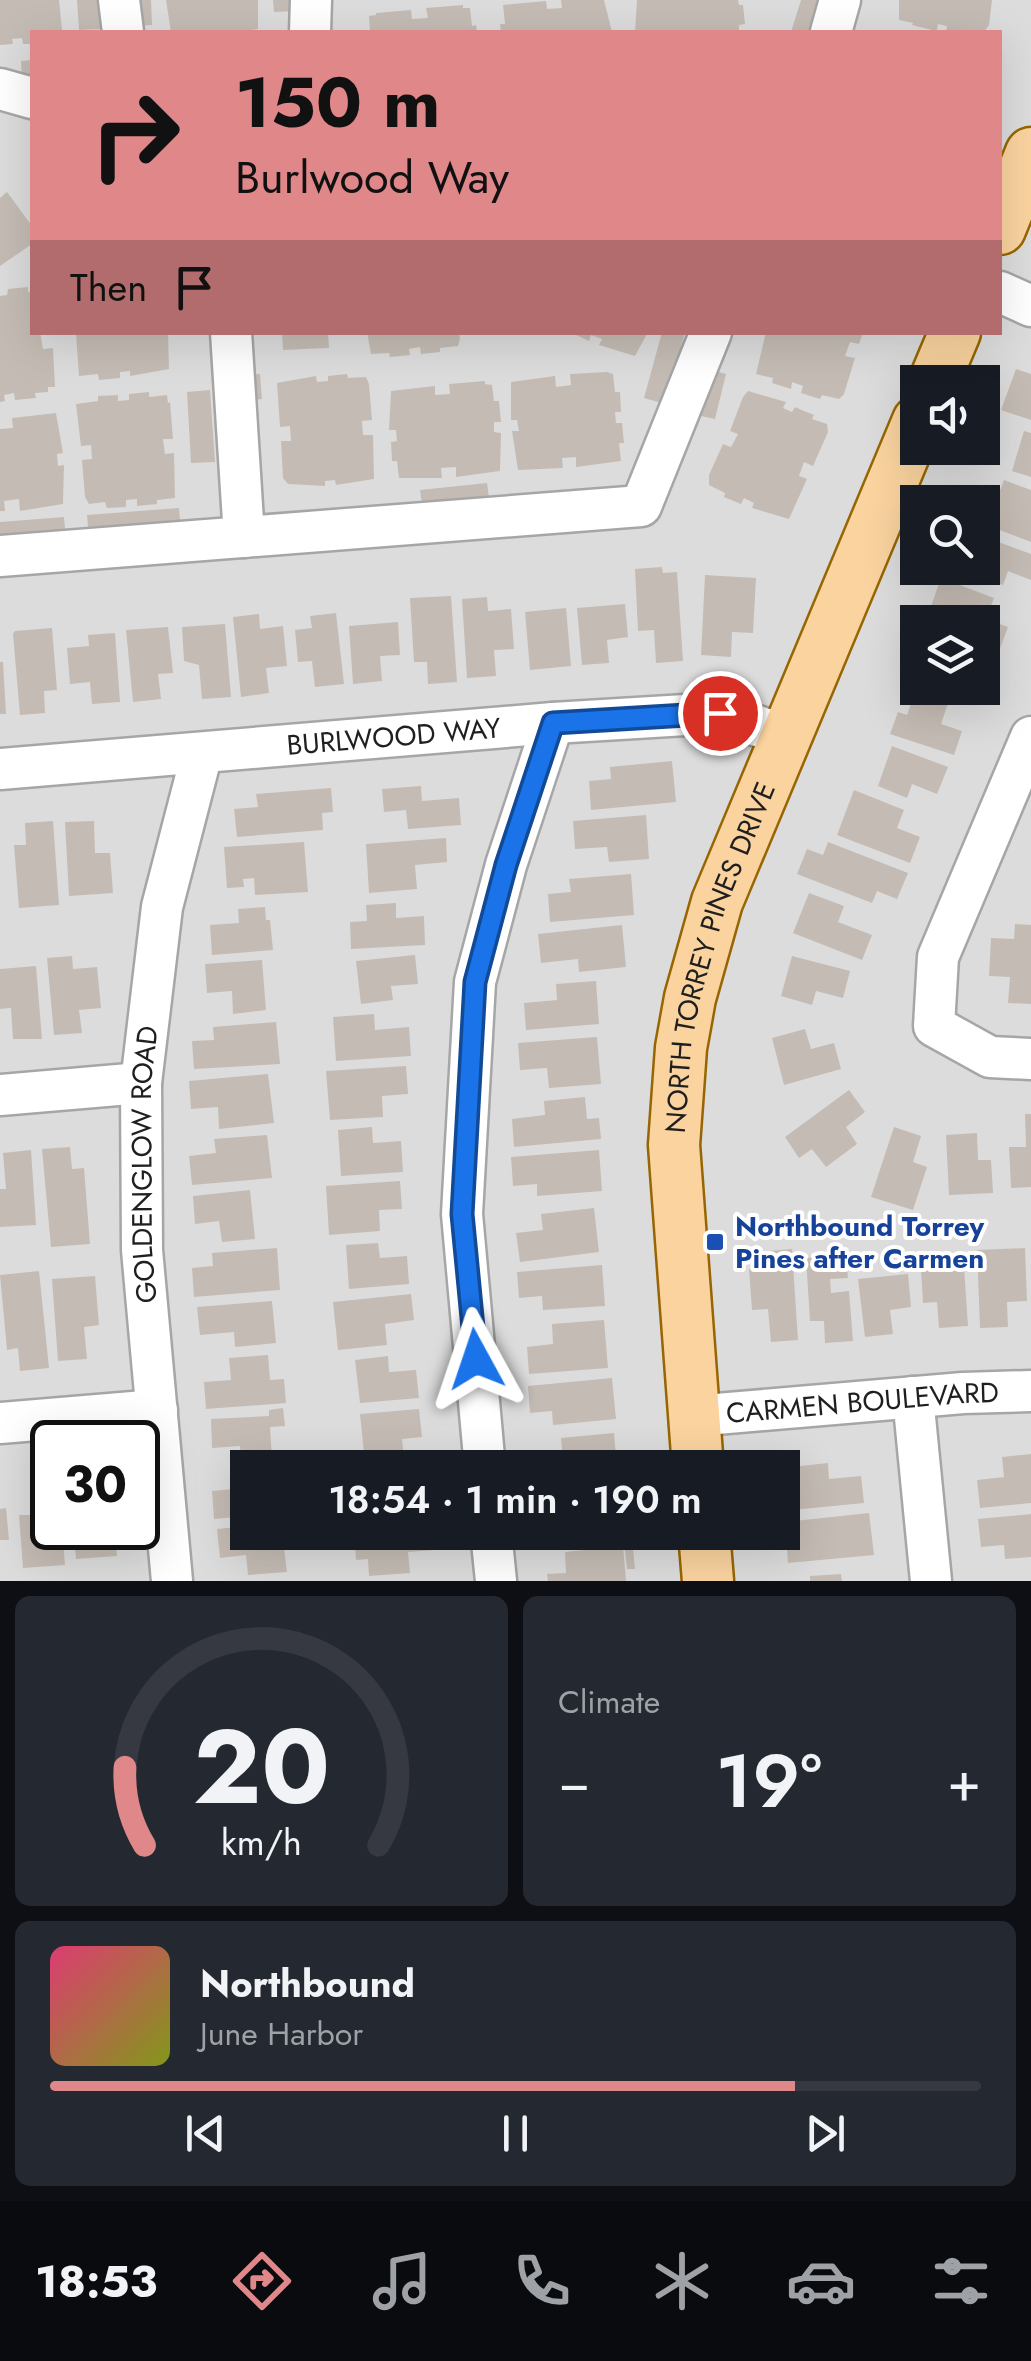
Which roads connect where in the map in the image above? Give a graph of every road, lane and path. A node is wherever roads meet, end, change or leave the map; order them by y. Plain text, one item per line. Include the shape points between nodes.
1 (119, 0) edge
2 (311, 0) edge
3 (840, 0) edge
4 (123, 30) edge
5 (310, 30) edge
6 (831, 30) edge
7 (0, 89) edge
8 (30, 97) edge
9 (1031, 153) edge
10 (1002, 224) edge
11 (1002, 293) edge
12 (1031, 306) edge
13 (231, 335) edge
14 (710, 335) edge
15 (954, 335) edge
16 (941, 365) edge
17 (900, 463) edge
18 (244, 537) junction
19 (0, 556) edge
20 (553, 723) junction
21 (784, 736) junction
22 (1031, 736) edge
23 (202, 753) junction
24 (0, 769) edge
25 (1031, 1059) edge
26 (141, 1083) junction
27 (0, 1095) edge
28 (1031, 1392) edge
29 (913, 1397) junction
30 (157, 1410) junction
31 (693, 1416) junction
32 (0, 1422) edge
33 (483, 1450) edge
34 (696, 1450) edge
35 (493, 1550) edge
36 (705, 1550) edge
37 (172, 1581) edge
38 (496, 1581) edge
39 (708, 1581) edge
40 (931, 1581) edge

1 - 4 street
2 - 5 street
3 - 6 street
7 - 8 street
9 - 10 main road
11 - 12 street
13 - 18 street
14 - 18 street via 641,506
15 - 16 main road
17 - 21 main road, NORTH TORREY PINES DRIVE
18 - 19 street
20 - 21 street, BURLWOOD WAY via 720,713
20 - 23 street, BURLWOOD WAY
20 - 33 street via 475,982 462,1214
21 - 31 main road, NORTH TORREY PINES DRIVE via 717,902 681,1048 676,1194
22 - 25 street via 938,956 934,1026 990,1057
23 - 24 street, BURLWOOD WAY
23 - 26 street, GOLDENGLOW ROAD via 162,907
26 - 27 street
26 - 30 street, GOLDENGLOW ROAD via 142,1250
28 - 29 street, CARMEN BOULEVARD
29 - 31 street, CARMEN BOULEVARD
29 - 40 street
30 - 32 street
30 - 37 street, GOLDENGLOW ROAD
31 - 34 main road, NORTH TORREY PINES DRIVE
35 - 38 street
36 - 39 main road

